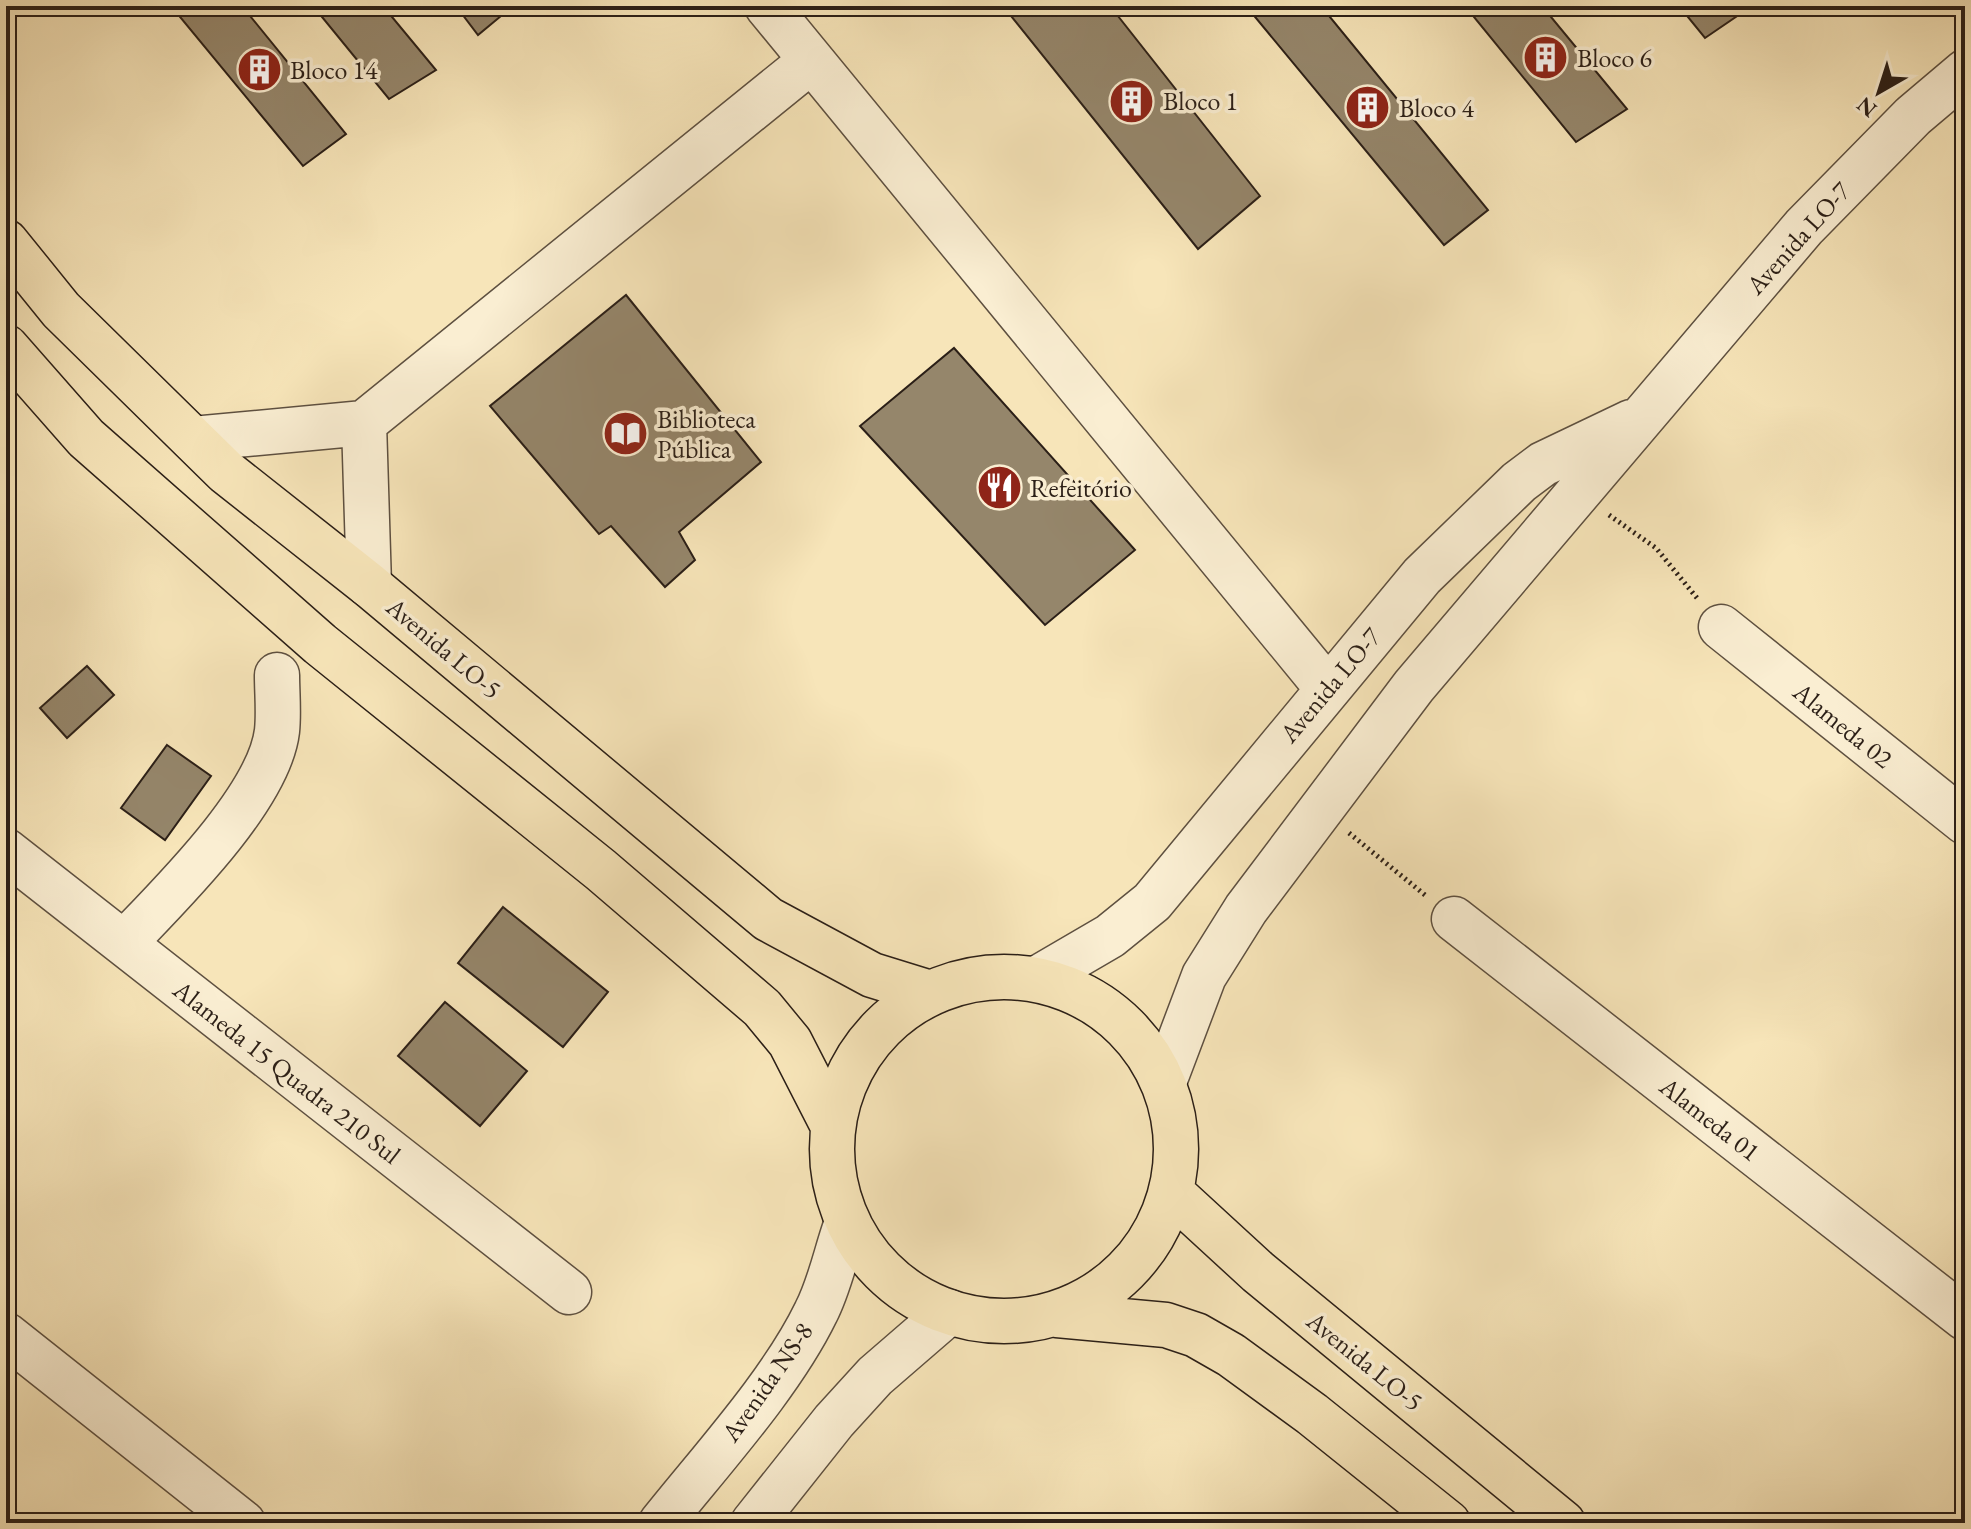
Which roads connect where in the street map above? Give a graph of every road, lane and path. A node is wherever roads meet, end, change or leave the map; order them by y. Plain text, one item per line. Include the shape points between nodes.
1 (767, 6) edge
2 (811, 61) junction
3 (1965, 72) edge
4 (6, 242) edge
5 (6, 347) edge
6 (1644, 416) junction
7 (364, 423) junction
8 (193, 439) junction
9 (1578, 494) junction
10 (369, 585) junction
11 (1721, 627) joint
12 (277, 675) dead end
13 (1327, 688) junction
14 (1321, 810) junction
15 (1965, 822) edge
16 (6, 851) edge
17 (1454, 919) joint
18 (124, 943) junction
19 (1038, 978) junction
20 (927, 992) junction
21 (1164, 1082) junction
22 (832, 1124) junction
23 (1172, 1193) junction
24 (846, 1225) junction
25 (569, 1292) dead end
26 (949, 1312) junction
27 (1057, 1315) junction
28 (1965, 1318) edge
29 (6, 1335) edge
30 (243, 1523) edge
31 (661, 1523) edge
32 (753, 1523) edge
33 (1448, 1523) edge
34 (1563, 1523) edge

1 - 2 street
2 - 7 street
2 - 13 street
3 - 6 street, Avenida LO-7 via 1913,116 1804,227
4 - 8 main road, Avenida LO-5 via 61,310
5 - 22 main road via 86,438 297,624 762,1008 790,1042
6 - 9 street, Avenida LO-7
6 - 13 street, Avenida LO-7 via 1543,464 1519,482 1422,576
7 - 8 street
7 - 10 street
8 - 10 main road, Avenida LO-5 via 226,472
9 - 11 path via 1656,548
9 - 14 street, Avenida LO-7 via 1414,686
10 - 20 main road, Avenida LO-5 via 768,919 872,975
11 - 15 street, Alameda 02
12 - 18 street via 277,732 243,806 185,879
13 - 19 street, Avenida LO-7 via 1152,902 1110,936
14 - 17 path
14 - 21 street, Avenida LO-7 via 1246,909 1204,976
16 - 18 street, Alameda 15 Quadra 210 Sul
17 - 28 street, Alameda 01
18 - 25 street, Alameda 15 Quadra 210 Sul
19 - 20 main road via 981,976
19 - 21 main road via 1090,998 1135,1034
20 - 22 main road via 881,1025 848,1071
21 - 23 main road via 1178,1137
22 - 24 main road via 833,1181
23 - 27 main road via 1139,1257 1108,1288
23 - 34 main road, Avenida LO-5 via 1258,1272
24 - 26 main road via 891,1281
24 - 31 street, Avenida NS-8 via 818,1309 800,1342
26 - 27 main road via 999,1323
26 - 32 street via 875,1376
27 - 33 main road via 1166,1325 1196,1335 1312,1414
29 - 30 street

